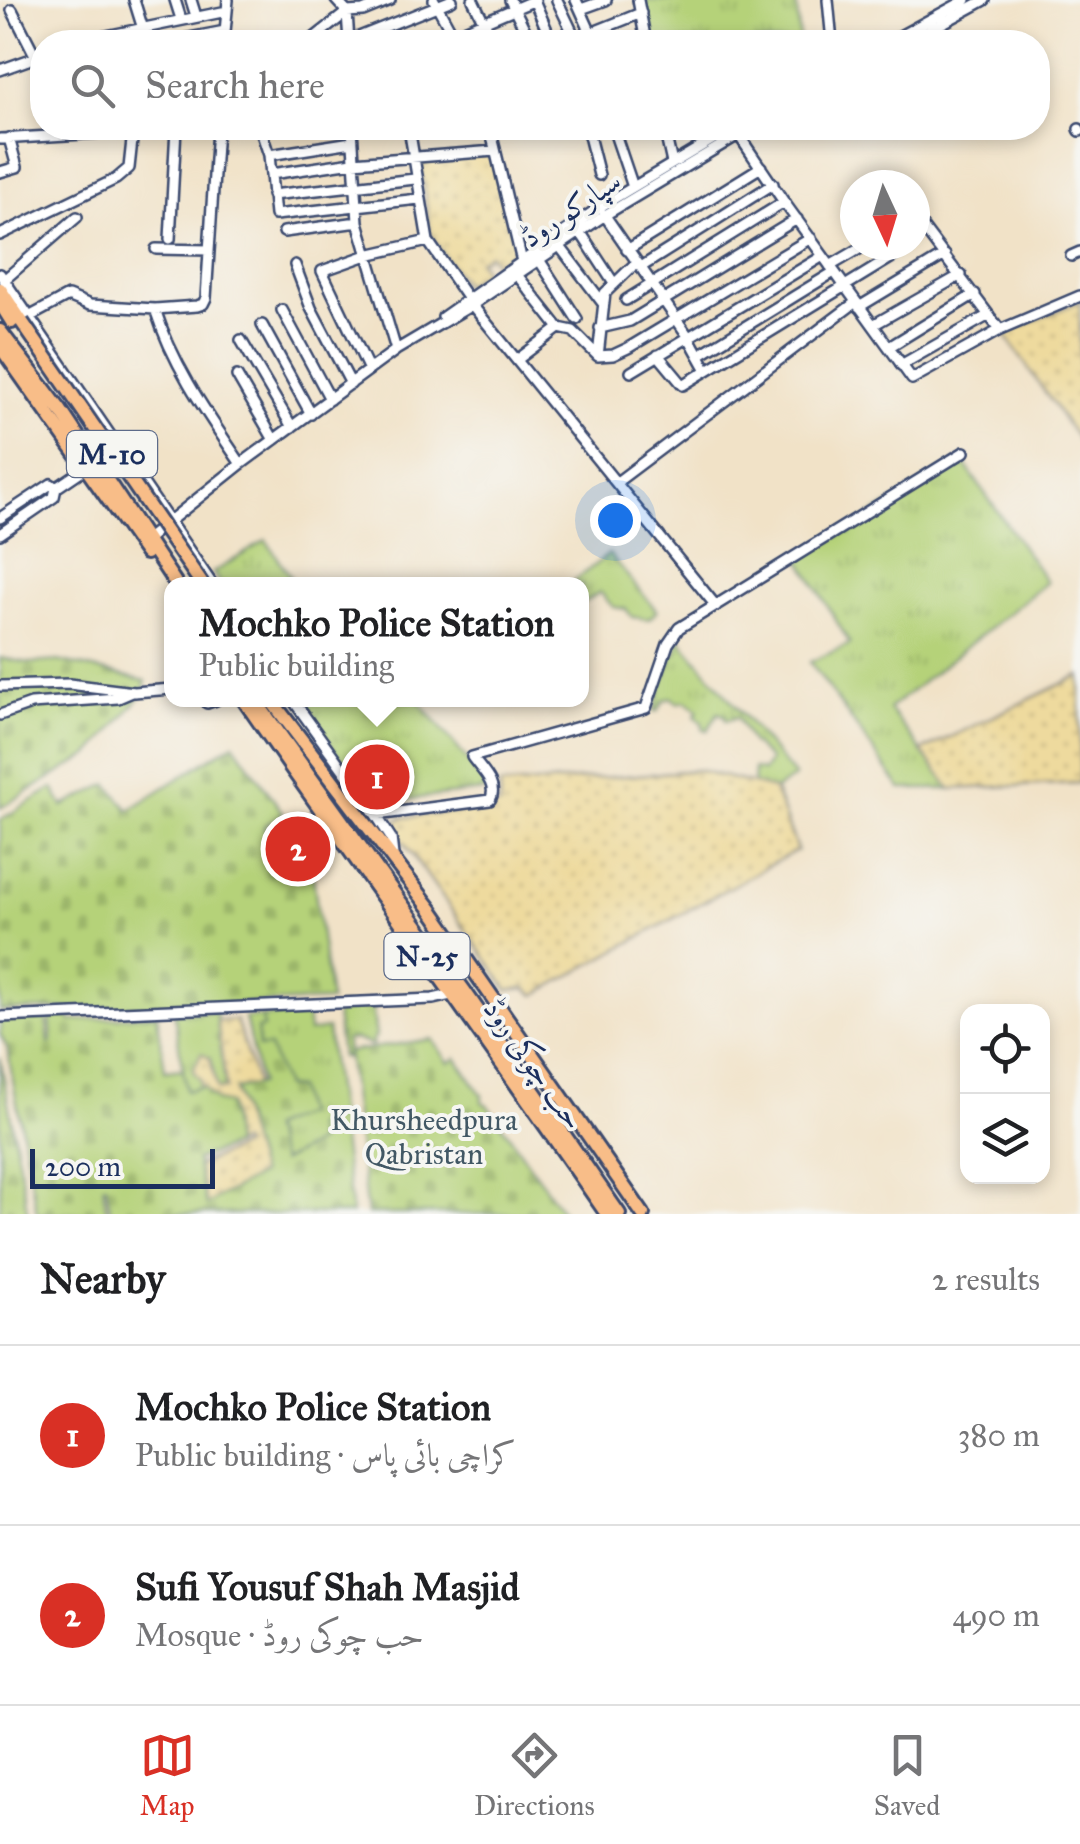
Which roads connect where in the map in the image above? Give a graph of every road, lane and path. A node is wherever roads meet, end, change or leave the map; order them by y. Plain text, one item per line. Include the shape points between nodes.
1 (134, 0) edge
2 (175, 0) edge
3 (191, 0) edge
4 (336, 0) edge
5 (390, 0) edge
6 (452, 0) edge
7 (474, 0) edge
8 (535, 0) edge
9 (557, 0) edge
10 (606, 0) edge
11 (638, 0) edge
12 (828, 0) edge
13 (966, 0) edge
14 (985, 0) edge
15 (378, 2) edge
16 (436, 3) edge
17 (512, 4) edge
18 (578, 4) edge
19 (227, 6) edge
20 (352, 7) edge
21 (12, 10) dead end
22 (641, 13) junction
23 (196, 16) junction
24 (181, 18) junction
25 (483, 20) junction
26 (143, 27) junction
27 (130, 30) edge
28 (144, 30) edge
29 (324, 30) edge
30 (385, 30) edge
31 (451, 30) edge
32 (467, 30) edge
33 (488, 30) edge
34 (525, 30) edge
35 (547, 30) edge
36 (572, 30) edge
37 (589, 30) edge
38 (608, 30) edge
39 (642, 30) edge
40 (831, 30) edge
41 (911, 30) edge
42 (930, 30) edge
43 (30, 41) edge
44 (30, 59) edge
45 (0, 70) edge
46 (30, 137) edge
47 (4, 139) edge
48 (132, 140) edge
49 (175, 140) edge
50 (216, 140) edge
51 (265, 140) edge
52 (410, 140) edge
53 (492, 140) edge
54 (590, 140) edge
55 (617, 140) edge
56 (667, 140) edge
57 (716, 140) edge
58 (719, 140) edge
59 (742, 140) edge
60 (352, 142) joint
61 (495, 152) junction
62 (270, 154) junction
63 (412, 157) junction
64 (353, 162) junction
65 (672, 163) junction
66 (761, 167) junction
67 (0, 172) edge
68 (271, 174) junction
69 (599, 175) dead end
70 (415, 178) junction
71 (772, 184) junction
72 (354, 186) junction
73 (633, 187) junction
74 (272, 196) junction
75 (420, 199) junction
76 (784, 202) junction
77 (356, 207) junction
78 (603, 211) junction
79 (77, 217) dead end
80 (797, 219) junction
81 (358, 222) junction
82 (578, 228) junction
83 (284, 232) dead end
84 (0, 235) edge
85 (930, 235) edge
86 (811, 238) junction
87 (170, 239) dead end
88 (428, 241) junction
89 (557, 242) junction
90 (156, 249) dead end
91 (209, 250) junction
92 (627, 250) junction
93 (367, 255) junction
94 (945, 255) junction
95 (536, 256) junction
96 (824, 256) junction
97 (845, 260) edge
98 (886, 260) edge
99 (295, 264) dead end
100 (639, 264) junction
101 (519, 268) junction
102 (832, 269) junction
103 (961, 275) junction
104 (1, 281) edge
105 (614, 282) junction
106 (651, 284) junction
107 (844, 284) junction
108 (975, 294) junction
109 (1080, 296) edge
110 (626, 300) dead end
111 (470, 302) junction
112 (602, 302) junction
113 (664, 302) junction
114 (0, 303) edge
115 (857, 304) junction
116 (155, 309) junction
117 (282, 310) dead end
118 (989, 315) junction
119 (578, 319) dead end
120 (676, 320) junction
121 (16, 323) edge
122 (872, 324) junction
123 (262, 325) dead end
124 (559, 328) junction
125 (600, 328) junction
126 (1000, 330) junction
127 (688, 336) junction
128 (241, 340) dead end
129 (0, 346) edge
130 (888, 347) junction
131 (396, 350) junction
132 (658, 355) junction
133 (699, 355) junction
134 (598, 356) junction
135 (517, 360) junction
136 (902, 364) junction
137 (369, 370) junction
138 (708, 370) junction
139 (630, 372) dead end
140 (237, 376) dead end
141 (351, 384) junction
142 (330, 399) junction
143 (311, 414) junction
144 (292, 427) junction
145 (274, 440) junction
146 (964, 452) dead end
147 (241, 464) junction
148 (87, 468) junction
149 (617, 482) junction
150 (56, 488) junction
151 (0, 518) edge
152 (168, 521) junction
153 (0, 534) edge
154 (144, 543) junction
155 (171, 577) edge
156 (187, 577) edge
157 (197, 577) edge
158 (207, 577) edge
159 (164, 579) edge
160 (716, 606) junction
161 (0, 686) edge
162 (164, 690) edge
163 (134, 692) junction
164 (249, 707) edge
165 (260, 707) edge
166 (276, 707) edge
167 (284, 707) edge
168 (297, 707) edge
169 (0, 716) edge
170 (305, 742) junction
171 (376, 815) junction
172 (393, 862) junction
173 (455, 994) junction
174 (0, 1017) edge
175 (606, 1214) edge
176 (619, 1214) edge
177 (643, 1214) edge

1 - 26 street
2 - 24 street
3 - 23 street
4 - 20 street
5 - 15 street
6 - 16 street
7 - 25 street
8 - 17 street
8 - 35 street
9 - 36 street
10 - 18 street
11 - 22 street
12 - 40 street
13 - 41 street
14 - 42 street
15 - 20 street
16 - 30 street
16 - 31 street
17 - 25 street
17 - 34 street
18 - 37 street
19 - 23 street
20 - 29 street
21 - 43 street
22 - 38 street
22 - 39 street
23 - 24 street
24 - 26 street
25 - 32 street
25 - 33 street
26 - 27 street
26 - 28 street
44 - 45 street
46 - 47 street
47 - 67 street via 18,167
48 - 84 street via 129,168 116,180
49 - 87 street
50 - 91 street
51 - 62 street
52 - 63 street
53 - 61 street
54 - 69 street
55 - 73 street
56 - 65 street
57 - 65 street, سپارکو روڈ
58 - 78 street, سپارکو روڈ
59 - 66 street
60 - 62 street
60 - 64 street
61 - 63 street
61 - 101 street
62 - 68 street
63 - 64 street
63 - 70 street
64 - 68 street
64 - 72 street
65 - 73 street, سپارکو روڈ
66 - 71 street
66 - 92 street
68 - 74 street
70 - 72 street
70 - 75 street
71 - 76 street
71 - 100 street
72 - 74 street
72 - 77 street
73 - 78 street, سپارکو روڈ
74 - 77 street via 274,215
75 - 77 street
75 - 88 street
76 - 80 street
76 - 106 street
77 - 81 street
78 - 82 street, سپارکو روڈ
78 - 92 street
79 - 104 street
80 - 86 street
80 - 113 street
81 - 83 street
81 - 93 street
82 - 89 street, سپارکو روڈ
82 - 105 street
85 - 94 street
86 - 96 street
86 - 120 street
88 - 93 street
88 - 111 street
89 - 95 street, سپارکو روڈ
89 - 112 street
90 - 91 street
91 - 116 street via 203,304
92 - 100 street
93 - 131 street
93 - 137 street via 322,273
94 - 103 street
94 - 115 street
95 - 101 street, سپارکو روڈ
95 - 119 street
96 - 102 street
96 - 127 street
97 - 102 street
98 - 107 street
99 - 141 street
100 - 105 street
100 - 106 street
101 - 111 street, سپارکو روڈ
101 - 124 street
102 - 107 street
102 - 133 street
103 - 108 street
103 - 122 street
104 - 121 highway, M-10
105 - 112 street
106 - 110 street
106 - 113 street
107 - 115 street
107 - 138 street
108 - 118 street
108 - 130 street
109 - 126 street
111 - 131 street, سپارکو روڈ
111 - 135 street
112 - 125 street
113 - 120 street
113 - 125 street
114 - 121 highway, M-10
115 - 122 street
115 - 149 street
116 - 121 street via 90,305 68,296
116 - 147 street via 202,405
117 - 142 street
118 - 126 street
118 - 136 street
120 - 127 street
120 - 134 street via 614,355
121 - 152 street
121 - 154 highway via 61,411
121 - 156 highway, M-10
121 - 157 highway, M-10, bridge
122 - 130 street
123 - 143 street
124 - 134 street via 573,331
124 - 135 street
125 - 134 street
126 - 136 street via 912,379
127 - 132 street
127 - 133 street
128 - 144 street
129 - 148 highway
130 - 136 street
131 - 137 street, سپارکو روڈ
132 - 138 street via 680,384
132 - 139 street
133 - 138 street
135 - 149 street
137 - 141 street, سپارکو روڈ
140 - 145 street
141 - 142 street, سپارکو روڈ
142 - 143 street, سپارکو روڈ
143 - 144 street, سپارکو روڈ
144 - 145 street, سپارکو روڈ
145 - 147 street, سپارکو روڈ
146 - 160 street
147 - 152 street, سپارکو روڈ
148 - 150 street
148 - 154 highway
149 - 160 street
150 - 151 street via 51,484
150 - 153 street
152 - 154 street, سپارکو روڈ
152 - 158 street
154 - 155 highway
154 - 159 highway
160 - 171 street via 673,636 646,708 472,757 493,785 490,800
161 - 163 street via 69,684
162 - 163 street
163 - 169 street via 32,704
164 - 173 highway, حب چوکی روڈ / N-25
165 - 176 highway
166 - 170 highway
167 - 170 highway
168 - 171 street
170 - 172 highway
171 - 172 street via 391,838
172 - 177 highway
173 - 174 street
173 - 175 highway, حب چوکی روڈ / N-25

